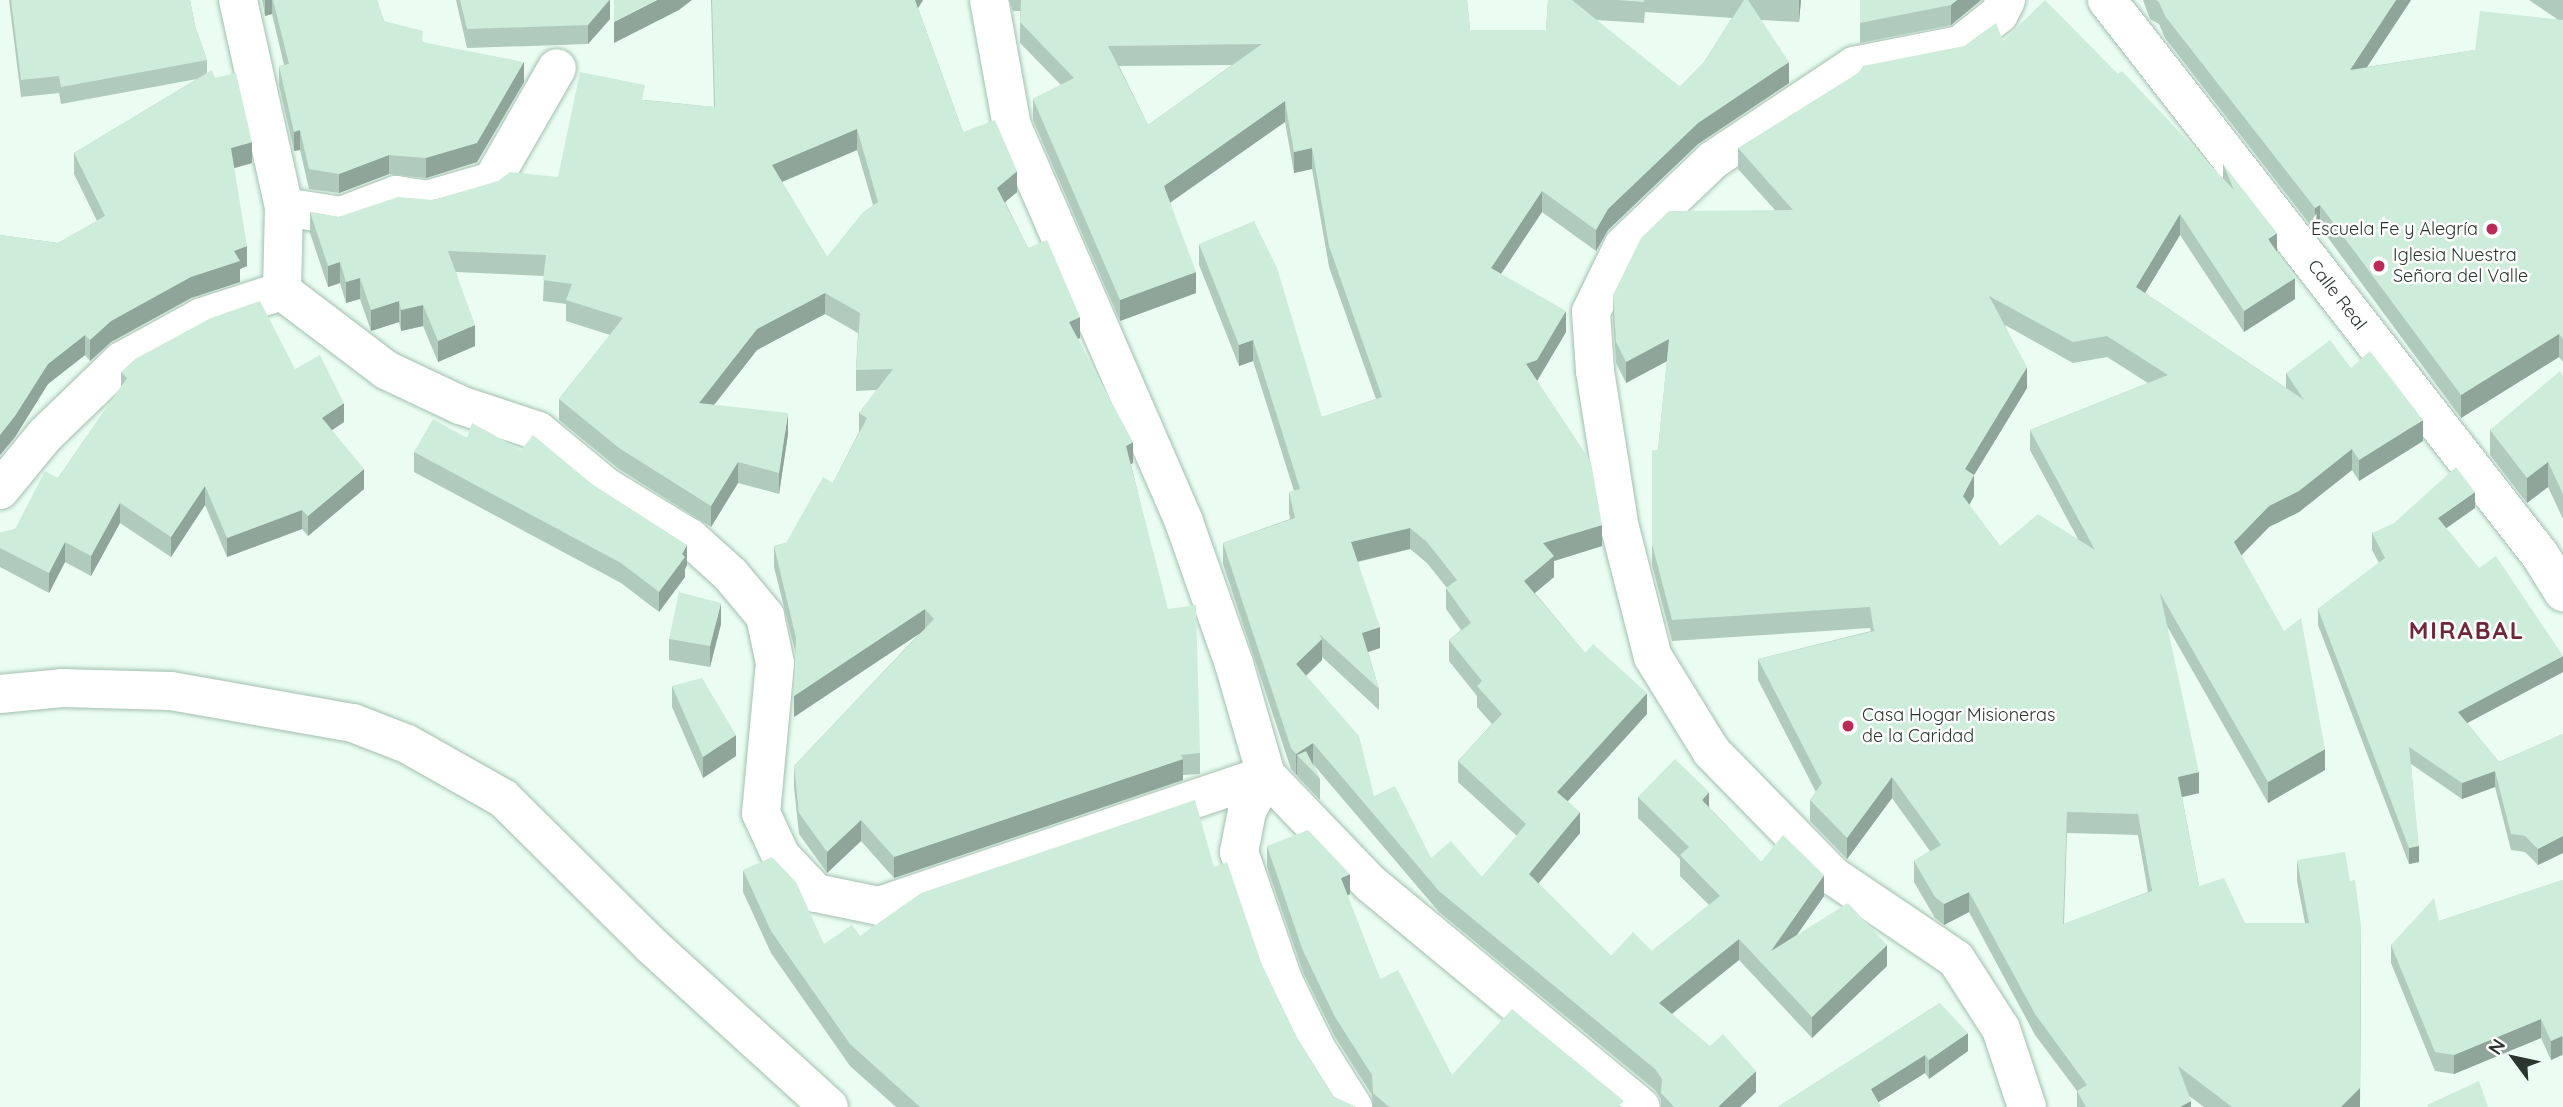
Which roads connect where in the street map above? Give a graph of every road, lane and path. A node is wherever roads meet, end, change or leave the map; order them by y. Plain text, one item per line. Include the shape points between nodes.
1 (239, 0) edge
2 (989, 0) edge
3 (2006, 0) edge
4 (2107, 0) edge
5 (557, 68) dead end
6 (284, 207) junction
7 (282, 290) junction
8 (0, 490) edge
9 (2563, 592) edge
10 (0, 694) edge
11 (1266, 775) junction
12 (829, 1107) edge
13 (1353, 1107) edge
14 (1641, 1107) edge
15 (2027, 1107) edge

1 - 6 street
2 - 11 street via 1012,126 1184,522 1234,664
3 - 15 street via 1999,14 1960,45 1854,66 1713,160 1623,246 1591,312 1595,371 1620,528 1653,657 1711,751 1833,876 1956,959 2001,1029
4 - 9 street, Calle Real via 2531,544
5 - 6 street via 492,181 427,200 396,195 341,216
6 - 7 street
7 - 8 street via 202,317 122,361 45,435
7 - 11 street via 386,370 460,405 538,431 606,487 690,538 730,575 765,616 775,663 761,813 781,856 816,893 879,906
10 - 12 street via 62,688 171,691 353,723 407,744 503,798 652,946
11 - 13 street via 1247,811 1239,852 1283,980 1316,1048
11 - 14 street via 1371,884

